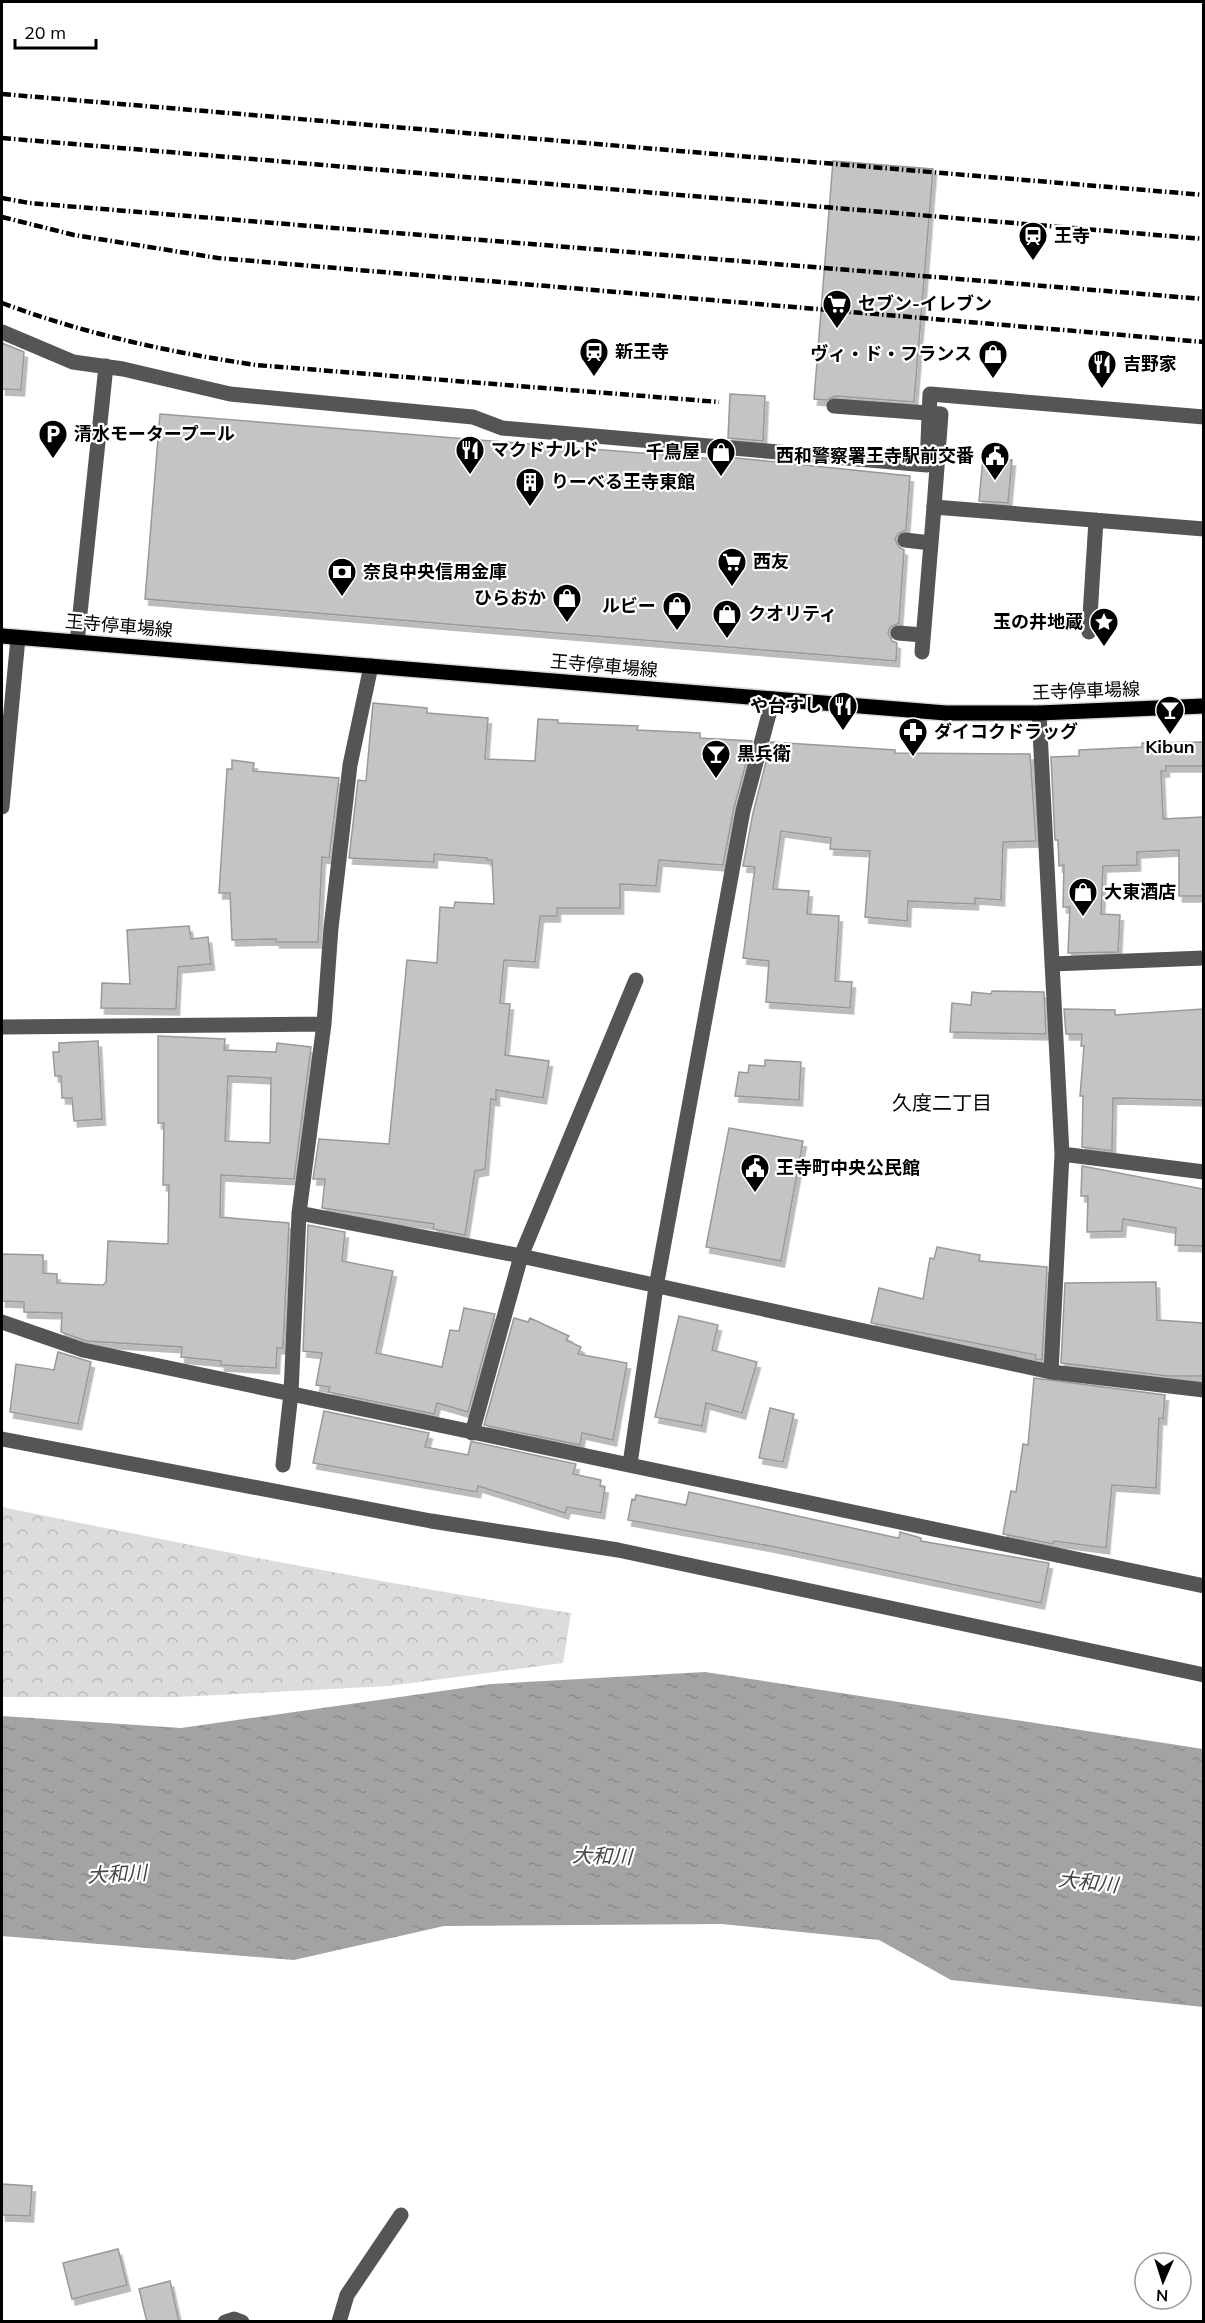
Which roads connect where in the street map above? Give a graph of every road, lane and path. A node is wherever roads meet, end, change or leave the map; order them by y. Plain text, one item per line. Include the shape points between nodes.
1 (2, 332) edge
2 (106, 366) junction
3 (834, 406) dead end
4 (1203, 417) edge
5 (934, 507) junction
6 (1096, 520) junction
7 (1203, 529) edge
8 (905, 540) dead end
9 (931, 543) junction
10 (1089, 632) dead end
11 (898, 633) dead end
12 (923, 635) junction
13 (2, 636) edge
14 (18, 638) junction
15 (77, 642) junction
16 (922, 652) dead end
17 (371, 666) junction
18 (773, 699) junction
19 (1203, 706) edge
20 (1039, 713) junction
21 (2, 807) edge
22 (1203, 958) edge
23 (1052, 964) junction
24 (636, 980) dead end
25 (324, 1024) junction
26 (2, 1027) edge
27 (1062, 1154) junction
28 (1203, 1172) edge
29 (299, 1213) junction
30 (522, 1256) junction
31 (656, 1287) junction
32 (2, 1322) edge
33 (1051, 1372) junction
34 (1203, 1390) edge
35 (291, 1393) junction
36 (472, 1433) junction
37 (2, 1439) edge
38 (630, 1464) junction
39 (283, 1465) dead end
40 (1203, 1586) edge
41 (1203, 1675) edge
42 (401, 2215) dead end
43 (225, 2322) edge
44 (242, 2322) edge
45 (339, 2322) edge

1 - 2 street via 73,362
2 - 4 street via 230,394 473,417 502,428 927,465 930,394
2 - 15 street
3 - 5 street, bridge via 941,414
5 - 6 street
5 - 9 street
6 - 7 street
6 - 10 street
8 - 9 street
9 - 12 street
11 - 12 street
12 - 16 street
13 - 14 main road, 王寺停車場線
14 - 15 main road, 王寺停車場線
14 - 21 street
15 - 17 main road, 王寺停車場線
17 - 18 main road, 王寺停車場線
17 - 25 street via 350,765
18 - 20 main road, 王寺停車場線 via 946,713
18 - 31 street via 743,811
19 - 20 main road, 王寺停車場線
20 - 23 street
22 - 23 street
23 - 27 street
24 - 30 street
25 - 26 street
25 - 29 street
27 - 28 street
27 - 33 street
29 - 30 street
29 - 35 street
30 - 31 street
30 - 36 street
31 - 33 street
31 - 38 street
32 - 35 street via 83,1350
33 - 34 street
35 - 36 street
35 - 39 street
36 - 38 street
37 - 41 street via 431,1521 618,1550
38 - 40 street
42 - 45 street via 347,2295
43 - 44 street

